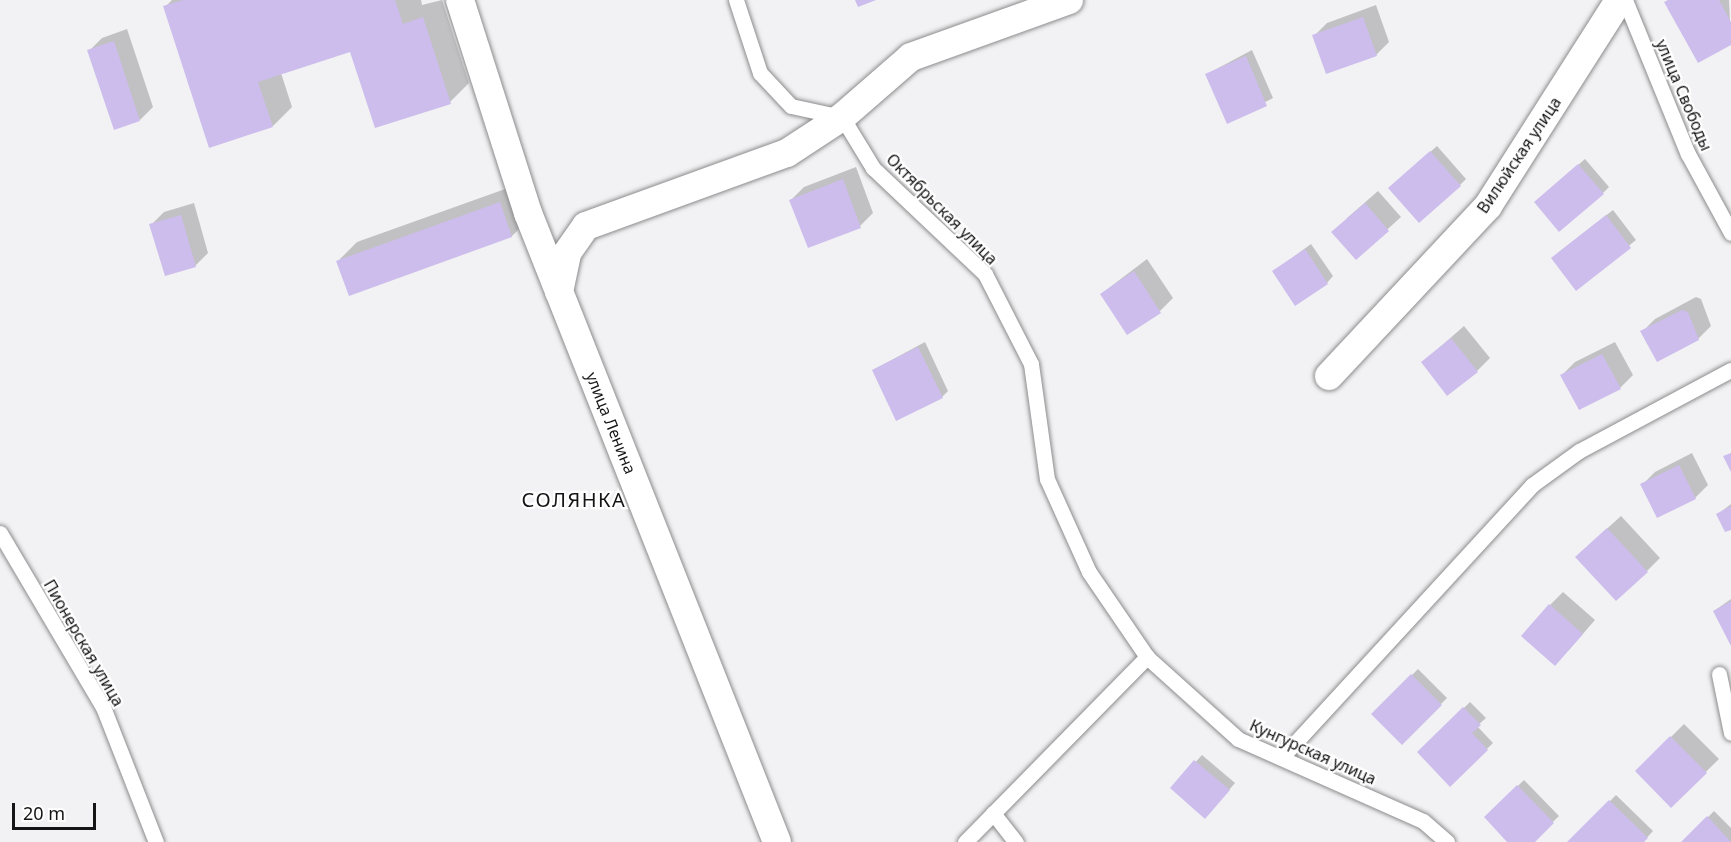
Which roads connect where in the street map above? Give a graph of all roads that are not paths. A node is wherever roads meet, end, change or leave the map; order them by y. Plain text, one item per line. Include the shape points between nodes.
1 (460, 0) edge
2 (736, 0) edge
3 (1070, 0) edge
4 (1619, 0) edge
5 (1625, 0) edge
6 (842, 117) junction
7 (1731, 233) edge
8 (559, 292) junction
9 (1731, 370) edge
10 (1329, 376) dead end
11 (0, 533) edge
12 (1147, 657) junction
13 (1719, 674) dead end
14 (1731, 733) edge
15 (1282, 757) junction
16 (993, 813) junction
17 (156, 842) edge
18 (777, 842) edge
19 (965, 842) edge
20 (1016, 842) edge
21 (1447, 842) edge

1 - 8 street, улица Ленина via 528,213
2 - 6 lane via 760,73 791,106
3 - 6 street via 911,57
4 - 10 street, Вилюйская улица via 1488,206
5 - 7 lane, улица Свободы via 1688,154
6 - 8 street via 786,153 586,226 567,253
6 - 12 lane, Октябрьская улица via 873,168 985,274 1030,363 1047,479 1089,572
8 - 18 street, улица Ленина
9 - 15 lane via 1579,451 1532,485
11 - 17 lane, Пионерская улица via 103,707
12 - 15 lane, Кунгурская улица via 1238,739
12 - 16 lane
13 - 14 lane
15 - 21 lane, Кунгурская улица via 1423,821
16 - 19 lane
16 - 20 lane

